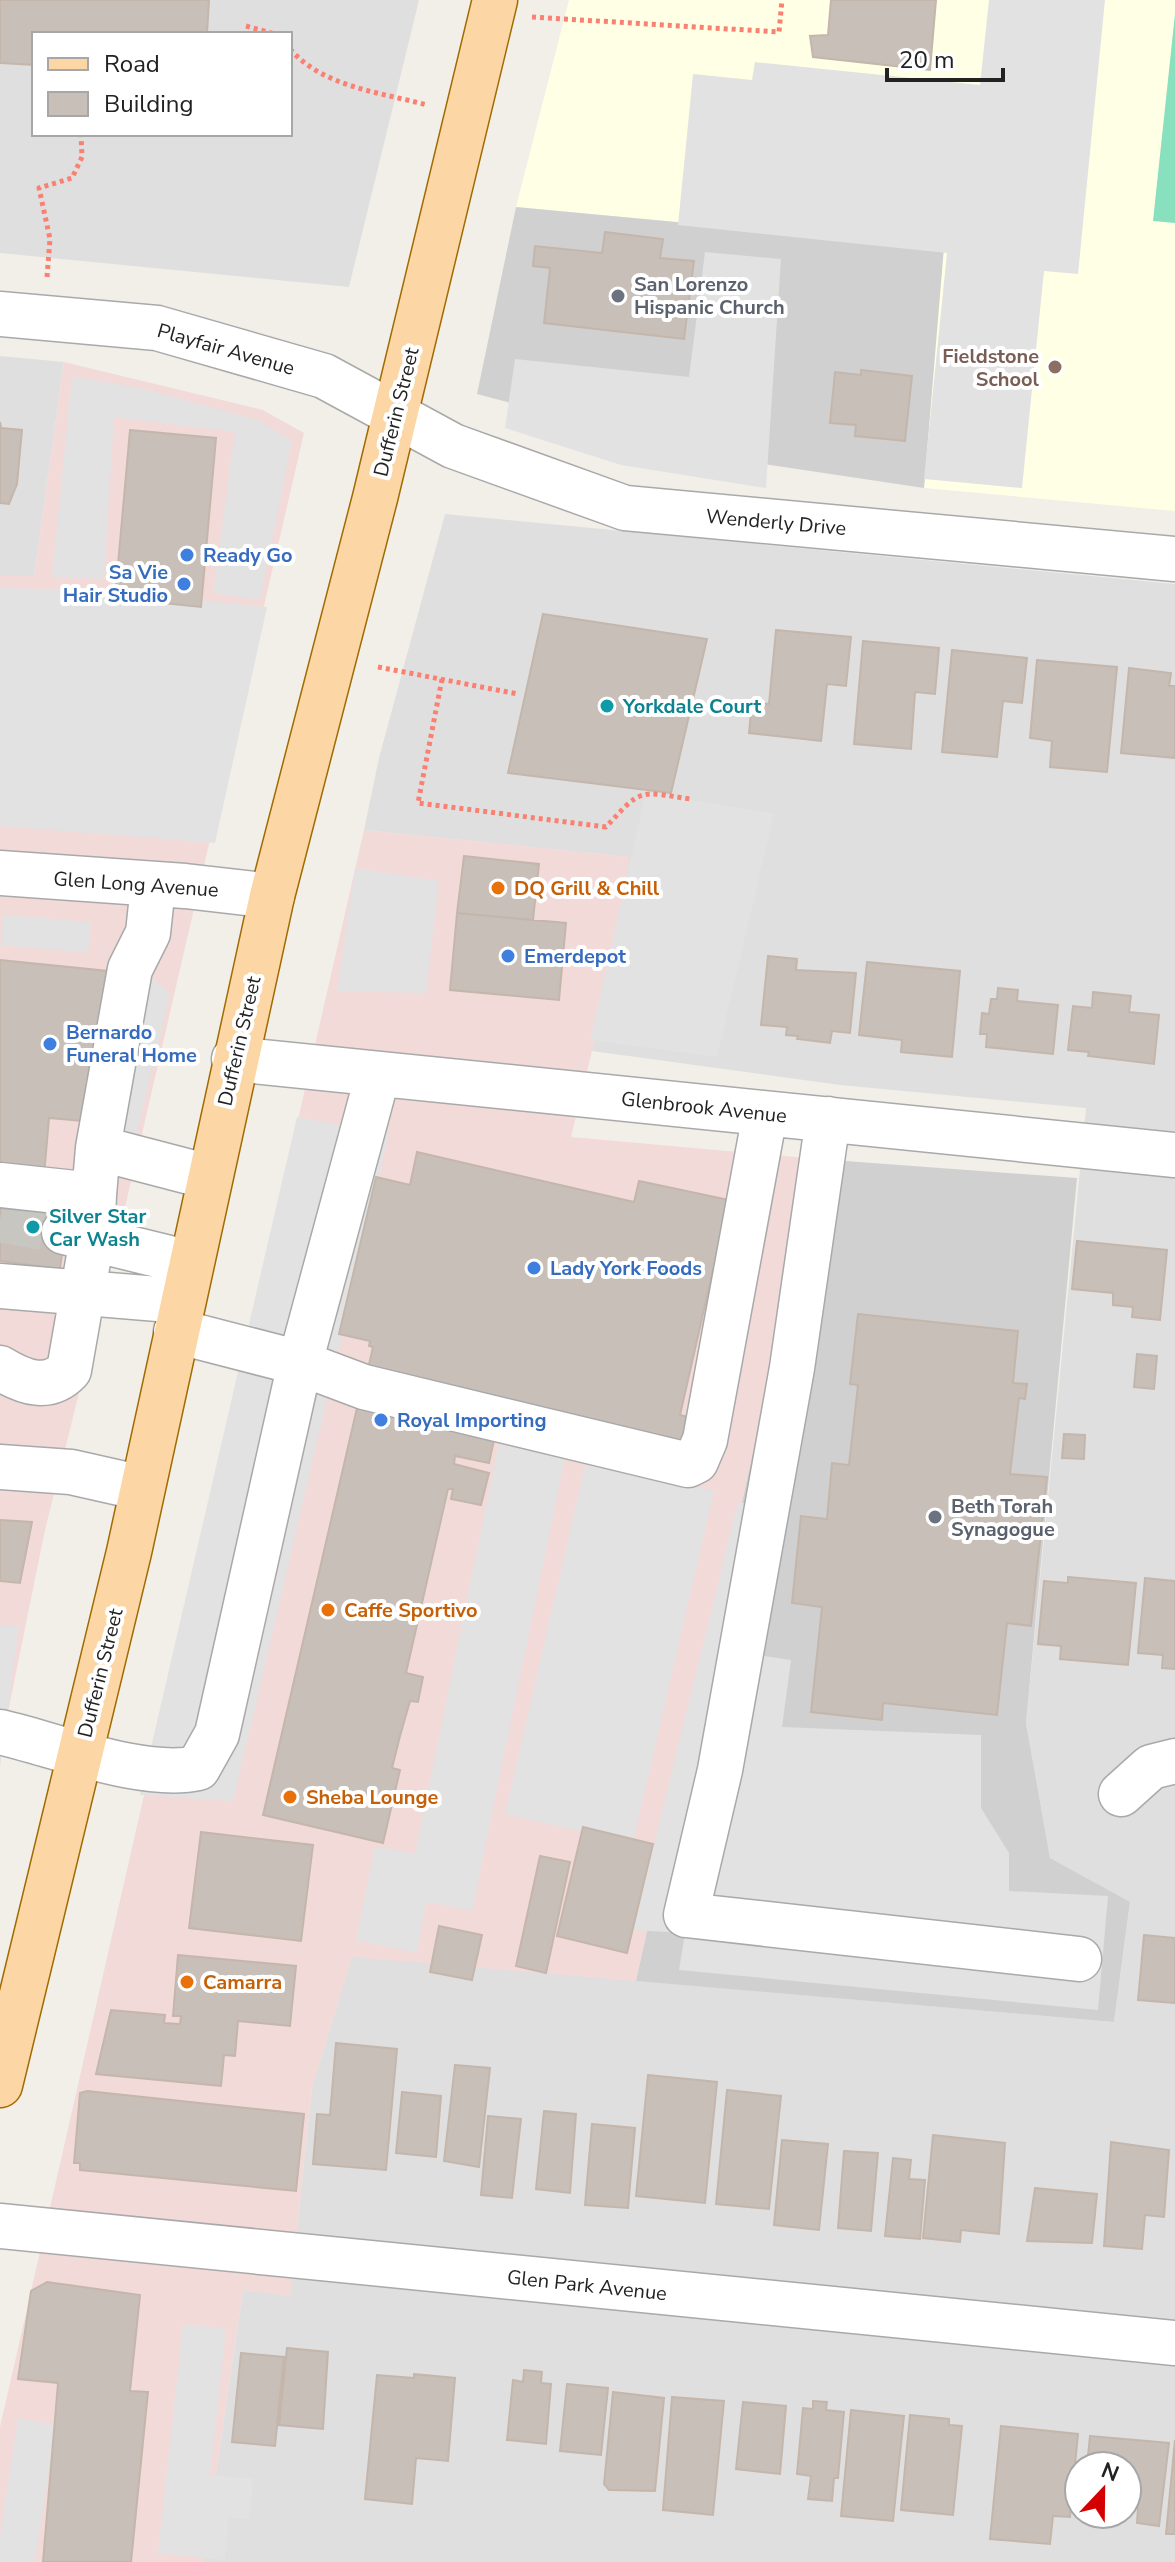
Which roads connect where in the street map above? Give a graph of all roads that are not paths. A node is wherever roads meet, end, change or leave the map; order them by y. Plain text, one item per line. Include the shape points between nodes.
1 (493, 7) edge
2 (0, 314) edge
3 (396, 413) junction
4 (1175, 559) edge
5 (0, 873) edge
6 (153, 886) junction
7 (272, 896) junction
8 (234, 1059) junction
9 (378, 1074) junction
10 (765, 1114) junction
11 (828, 1119) junction
12 (98, 1148) junction
13 (1175, 1155) edge
14 (209, 1177) junction
15 (0, 1185) edge
16 (94, 1195) junction
17 (78, 1236) junction
18 (0, 1286) edge
19 (80, 1295) junction
20 (183, 1298) junction
21 (300, 1363) junction
22 (6, 1378) edge
23 (0, 1467) edge
24 (142, 1488) junction
25 (0, 1732) edge
26 (81, 1752) junction
27 (1175, 1761) edge
28 (1121, 1794) dead end
29 (1079, 1959) dead end
30 (3, 2063) edge
31 (0, 2226) edge
32 (1175, 2343) edge

1 - 3 main road, Dufferin Street
2 - 3 street, Playfair Avenue via 157,328 324,376
3 - 4 street, Wenderly Drive via 453,446 625,508
3 - 7 main road, Dufferin Street
5 - 6 street, Glen Long Avenue
6 - 7 street, Glen Long Avenue
6 - 12 street via 148,933 130,969
7 - 8 main road, Dufferin Street
8 - 9 street, Glenbrook Avenue
8 - 14 main road, Dufferin Street
9 - 10 street, Glenbrook Avenue
9 - 21 street
10 - 11 street, Glenbrook Avenue
10 - 21 street via 705,1440 696,1461 688,1465 364,1387
11 - 13 street, Glenbrook Avenue
11 - 29 street via 792,1368 720,1770 686,1915
12 - 14 street
12 - 16 street
14 - 20 main road, Dufferin Street
15 - 16 street
16 - 17 street
17 - 19 street
17 - 20 street
18 - 19 street
19 - 20 street
19 - 22 street via 69,1370 46,1384
20 - 21 street
20 - 24 main road, Dufferin Street
21 - 26 street via 217,1734 208,1754 198,1768 180,1772
23 - 24 street via 71,1472
24 - 26 main road, Dufferin Street
25 - 26 street
26 - 30 main road, Dufferin Street
27 - 28 street via 1151,1767
31 - 32 street, Glen Park Avenue

